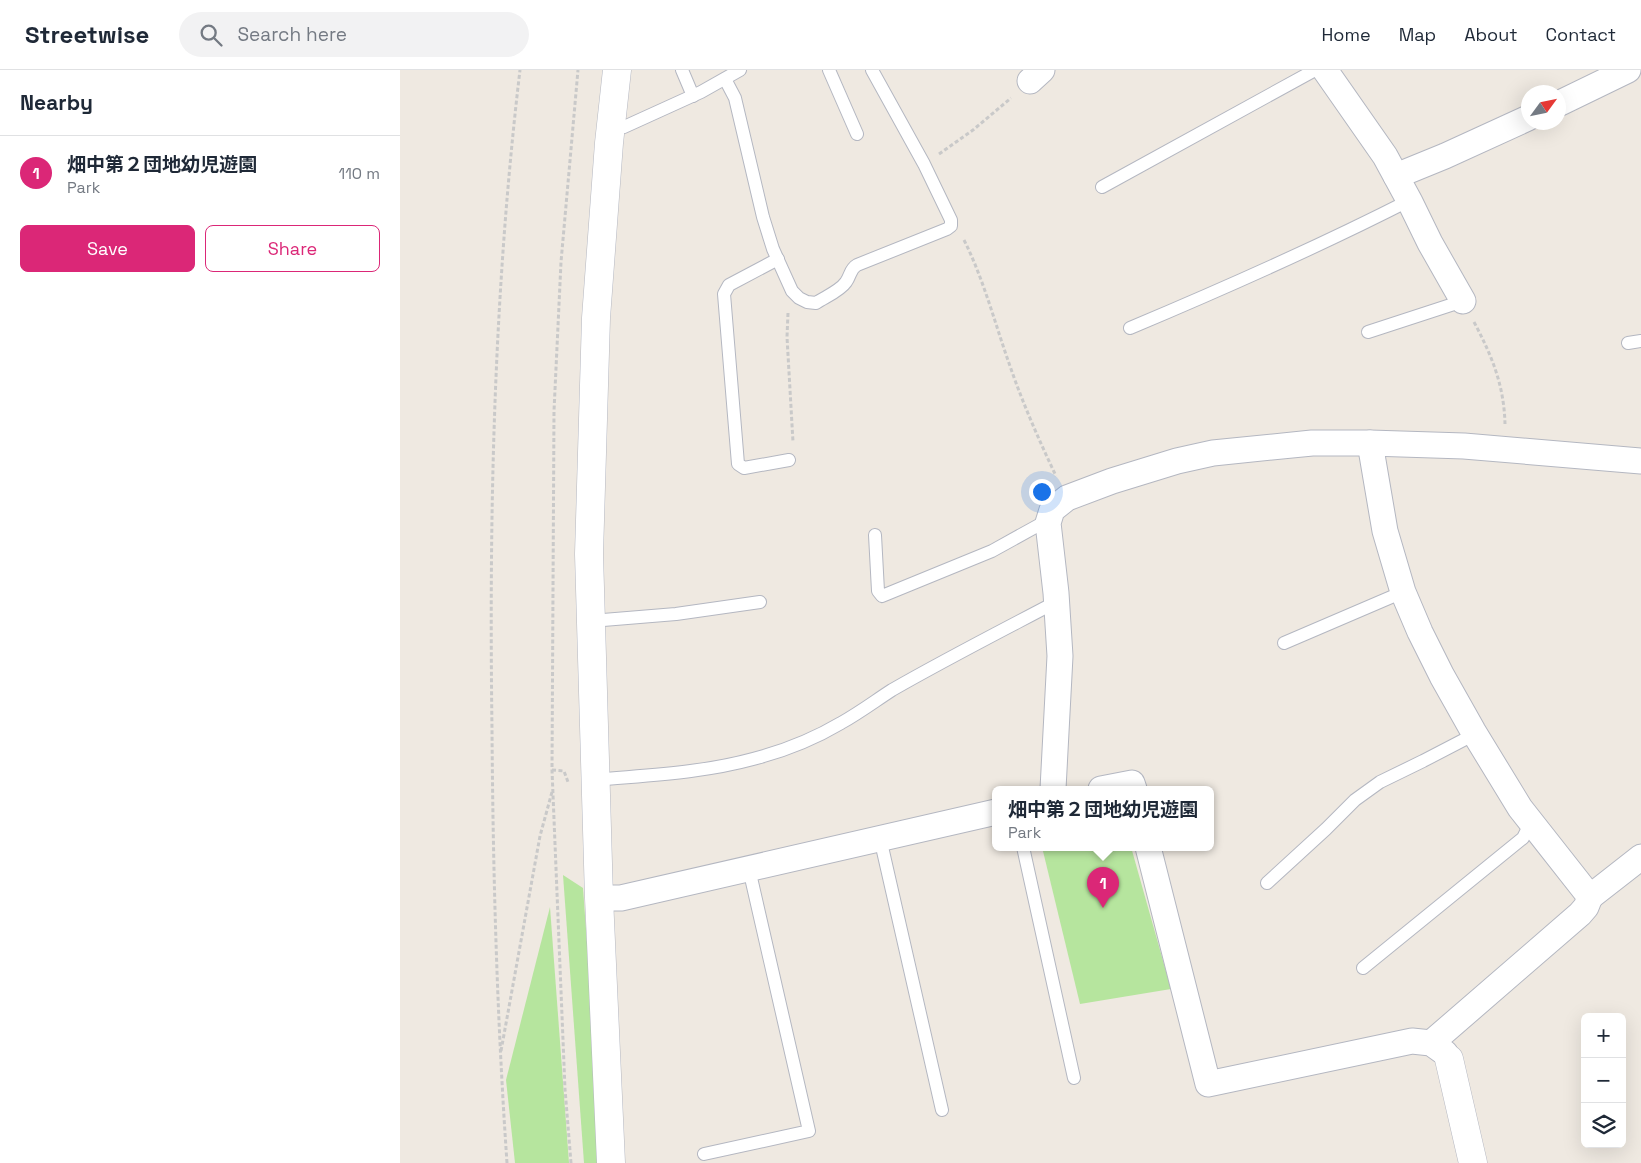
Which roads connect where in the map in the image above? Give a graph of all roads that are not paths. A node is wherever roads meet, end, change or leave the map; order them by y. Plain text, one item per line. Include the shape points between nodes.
1 (617, 70) edge
2 (682, 70) edge
3 (740, 70) edge
4 (829, 70) edge
5 (872, 70) edge
6 (1315, 70) edge
7 (1325, 70) edge
8 (1628, 70) edge
9 (725, 80) junction
10 (693, 96) junction
11 (1566, 100) edge
12 (1521, 121) edge
13 (611, 127) junction
14 (857, 134) dead end
15 (1396, 176) junction
16 (1102, 187) dead end
17 (1410, 200) junction
18 (778, 260) junction
19 (1463, 301) joint
20 (1130, 328) dead end
21 (1368, 332) dead end
22 (1370, 443) junction
23 (789, 460) road end
24 (1641, 461) edge
25 (1048, 520) junction
26 (876, 534) dead end
27 (1403, 592) junction
28 (760, 602) dead end
29 (1056, 602) junction
30 (590, 621) junction
31 (1284, 643) dead end
32 (1475, 734) junction
33 (596, 780) junction
34 (1054, 786) edge
35 (1116, 786) edge
36 (1133, 786) edge
37 (992, 813) edge
38 (1531, 822) junction
39 (880, 838) junction
40 (1024, 851) edge
41 (1149, 851) edge
42 (1641, 857) edge
43 (749, 869) junction
44 (1267, 883) dead end
45 (1590, 897) junction
46 (599, 898) junction
47 (1363, 968) dead end
48 (1440, 1051) junction
49 (1074, 1078) dead end
50 (942, 1110) dead end
51 (704, 1154) dead end
52 (611, 1163) edge
53 (1473, 1163) edge

1 - 13 street
2 - 10 lane
3 - 9 lane
4 - 14 lane
5 - 18 lane via 924,164 952,220 951,226 857,264 843,285 816,303 807,302 792,291
6 - 16 lane
7 - 15 street
8 - 11 street
9 - 10 lane
9 - 18 lane via 735,98 762,217
10 - 13 lane via 624,127
12 - 15 street
13 - 30 street via 596,318
15 - 17 street
17 - 19 street
17 - 20 lane via 1266,270
18 - 23 lane via 729,285 724,294 738,464 744,468
19 - 21 lane
22 - 24 street via 1506,449
22 - 25 street via 1303,444 1213,453 1177,461 1067,498 1052,510
22 - 27 street via 1385,531
25 - 26 lane via 992,551 882,596 878,591
25 - 29 street
27 - 31 lane
27 - 32 street via 1442,676
28 - 30 lane via 676,614
29 - 33 lane via 806,741 729,764
29 - 34 street via 1060,656
30 - 33 street
32 - 38 street
32 - 44 lane via 1380,782 1355,800
33 - 46 street
35 - 36 street via 1132,783
37 - 39 street
38 - 45 street
38 - 47 lane via 1523,838
39 - 43 street
39 - 50 lane
40 - 49 lane
41 - 48 street via 1208,1084 1412,1042
42 - 45 street
43 - 46 street via 621,898
43 - 51 lane via 808,1131
45 - 48 street via 1580,914
46 - 52 street
48 - 53 street

